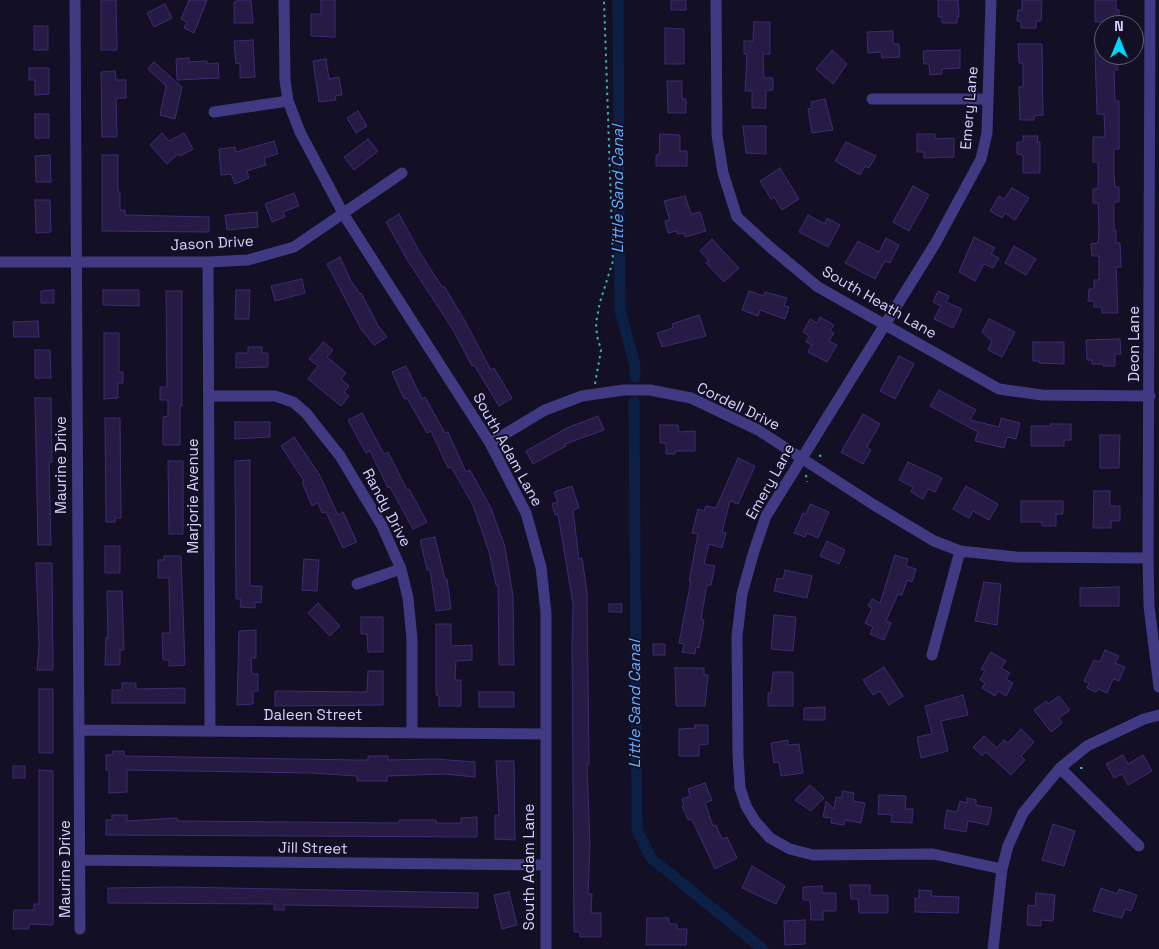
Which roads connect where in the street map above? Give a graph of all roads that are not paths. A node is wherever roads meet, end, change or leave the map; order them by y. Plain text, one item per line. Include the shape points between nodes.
1 (75, 0) edge
2 (284, 0) edge
3 (716, 0) edge
4 (991, 0) edge
5 (1150, 0) edge
6 (988, 99) junction
7 (872, 100) dead end
8 (288, 101) junction
9 (214, 112) dead end
10 (402, 173) dead end
11 (344, 215) junction
12 (77, 261) junction
13 (0, 262) edge
14 (208, 262) junction
15 (886, 324) junction
16 (209, 396) junction
17 (1150, 396) junction
18 (490, 443) junction
19 (800, 458) junction
20 (960, 551) junction
21 (1148, 558) junction
22 (400, 569) junction
23 (357, 584) dead end
24 (932, 655) dead end
25 (1159, 687) edge
26 (1159, 715) edge
27 (80, 730) junction
28 (210, 730) junction
29 (412, 732) junction
30 (545, 734) junction
31 (1060, 768) junction
32 (1139, 846) dead end
33 (81, 860) junction
34 (545, 865) junction
35 (1002, 870) junction
36 (80, 929) dead end
37 (546, 949) edge
38 (993, 949) edge

1 - 12 street, Maurine Drive
2 - 8 street, South Adam Lane
3 - 15 street, South Heath Lane via 717,135 723,173 737,216 818,286
4 - 6 street, Emery Lane
5 - 17 street, Deon Lane
6 - 7 street
6 - 15 street, Emery Lane via 981,159 935,244
8 - 9 street
8 - 11 street, South Adam Lane via 300,132
10 - 11 street, Jason Drive
11 - 14 street, Jason Drive via 294,247 248,260
11 - 18 street, South Adam Lane
12 - 13 street, Jason Drive
12 - 14 street, Jason Drive
12 - 27 street, Maurine Drive
14 - 16 street, Marjorie Avenue
15 - 17 street, South Heath Lane via 999,389 1042,395
15 - 19 street, Emery Lane
16 - 22 street, Randy Drive via 275,396 292,402 306,413 340,456 382,526
16 - 28 street, Marjorie Avenue
17 - 21 street, Deon Lane
18 - 19 street, Cordell Drive via 545,410 582,396 650,390 691,398 758,430
18 - 30 street, South Adam Lane via 526,513 541,567 546,613
19 - 20 street, Cordell Drive via 934,541
19 - 35 street, Emery Lane via 766,516 742,594 737,636 738,755 740,788 746,806 770,838 790,849 813,854 933,854
20 - 21 street, Cordell Drive via 1016,557
20 - 24 street
21 - 25 street, Deon Lane via 1149,606
22 - 23 street
22 - 29 street, Randy Drive via 408,598 412,639
26 - 31 street via 1094,742
27 - 28 street, Daleen Street
27 - 33 street, Maurine Drive
28 - 29 street, Daleen Street
29 - 30 street, Daleen Street
30 - 34 street, South Adam Lane
31 - 32 street
31 - 35 street via 1023,813 1008,846
33 - 34 street, Jill Street
33 - 36 street, Maurine Drive
34 - 37 street, South Adam Lane
35 - 38 street

